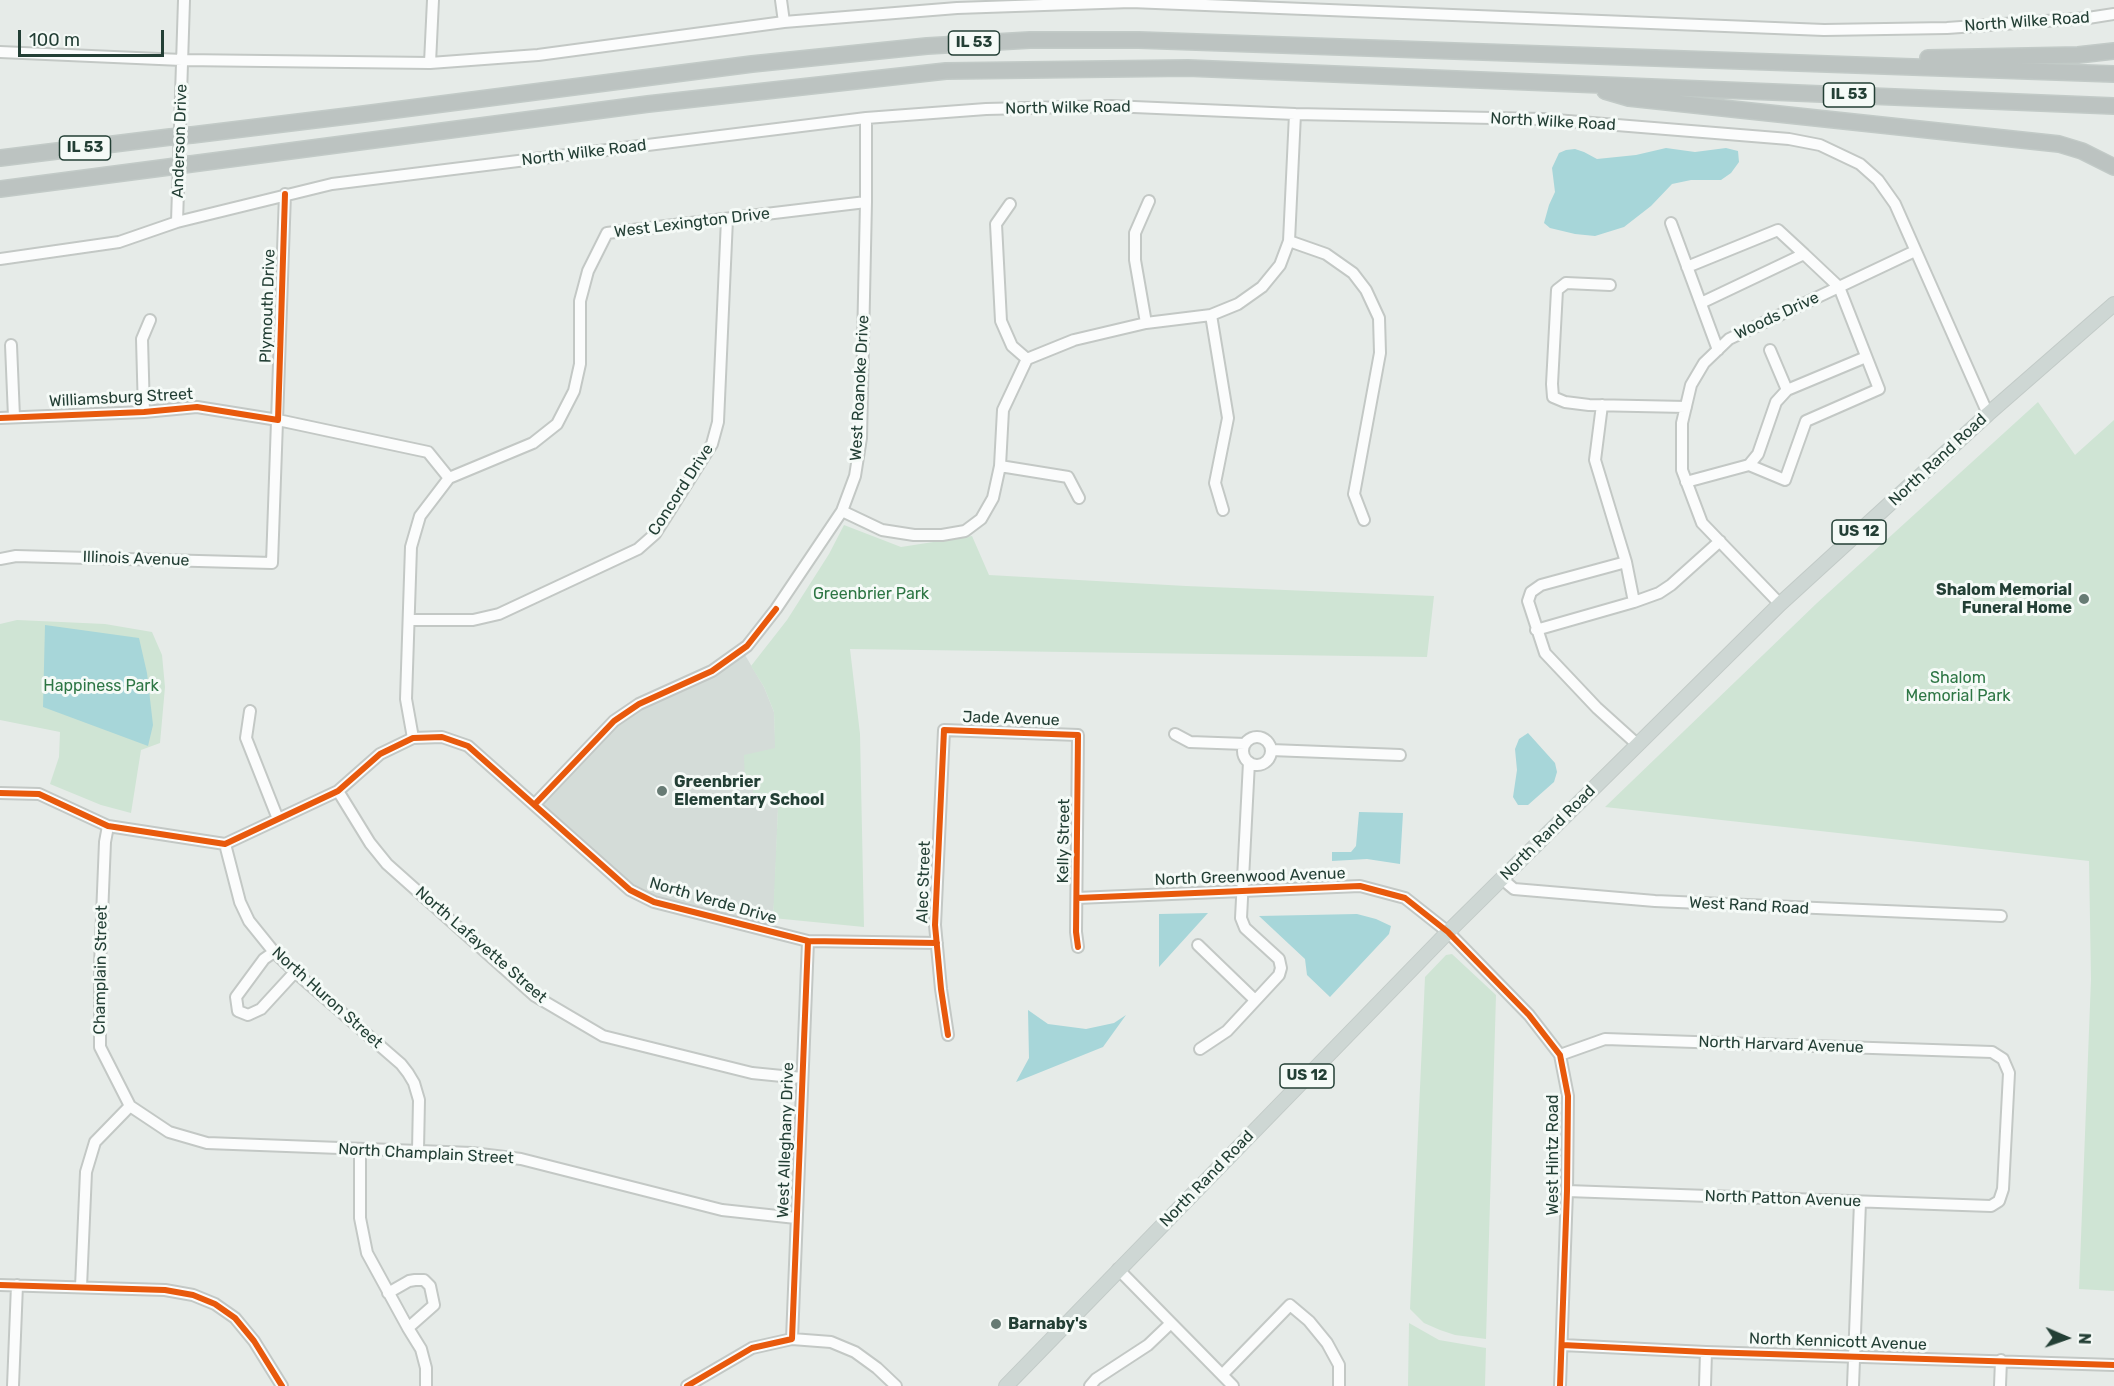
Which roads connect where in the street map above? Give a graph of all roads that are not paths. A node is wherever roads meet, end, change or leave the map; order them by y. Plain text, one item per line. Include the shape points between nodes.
1 (184, 0) edge
2 (433, 0) edge
3 (781, 0) edge
4 (1295, 5) edge
5 (1313, 5) edge
6 (2114, 14) edge
7 (784, 22) junction
8 (2114, 51) edge
9 (0, 52) edge
10 (182, 60) junction
11 (1761, 62) junction
12 (430, 63) junction
13 (2114, 74) edge
14 (1585, 84) junction
15 (2114, 106) edge
16 (1295, 114) junction
17 (866, 118) junction
18 (0, 158) edge
19 (2114, 167) edge
20 (0, 189) edge
21 (285, 194) junction
22 (1149, 201) dead end
23 (866, 202) junction
24 (1010, 204) dead end
25 (726, 219) junction
26 (177, 222) junction
27 (1671, 223) dead end
28 (1289, 241) junction
29 (1915, 251) junction
30 (1804, 254) junction
31 (0, 259) edge
32 (1687, 267) junction
33 (1610, 285) dead end
34 (1839, 287) junction
35 (1701, 303) junction
36 (2114, 304) edge
37 (1211, 315) junction
38 (150, 320) dead end
39 (1146, 323) junction
40 (11, 345) dead end
41 (1718, 350) junction
42 (1770, 350) dead end
43 (1866, 357) junction
44 (1027, 359) junction
45 (1787, 390) junction
46 (1602, 405) junction
47 (1686, 407) junction
48 (144, 412) junction
49 (1988, 414) junction
50 (14, 417) junction
51 (0, 418) edge
52 (278, 420) junction
53 (1749, 465) junction
54 (1000, 466) junction
55 (449, 478) junction
56 (1686, 482) junction
57 (1079, 498) dead end
58 (1223, 510) dead end
59 (842, 511) junction
60 (1364, 520) dead end
61 (1720, 541) junction
62 (0, 559) edge
63 (1626, 562) junction
64 (272, 563) joint
65 (1634, 602) junction
66 (1780, 604) junction
67 (410, 620) junction
68 (1536, 630) junction
69 (250, 711) dead end
70 (944, 730) joint
71 (1175, 734) dead end
72 (1078, 735) joint
73 (413, 738) junction
74 (1245, 744) junction
75 (1638, 745) junction
76 (1271, 750) junction
77 (1400, 754) dead end
78 (1249, 762) junction
79 (338, 791) junction
80 (0, 793) edge
81 (535, 804) junction
82 (278, 819) junction
83 (108, 826) junction
84 (225, 844) junction
85 (1502, 879) junction
86 (1241, 891) junction
87 (1077, 898) junction
88 (2001, 916) dead end
89 (1448, 932) junction
90 (808, 941) junction
91 (937, 943) junction
92 (1198, 945) dead end
93 (1078, 947) dead end
94 (274, 952) junction
95 (295, 972) junction
96 (1255, 1000) junction
97 (948, 1035) dead end
98 (1200, 1049) dead end
99 (1560, 1055) junction
100 (802, 1078) junction
101 (130, 1106) junction
102 (360, 1150) junction
103 (418, 1150) junction
104 (1568, 1191) junction
105 (1860, 1202) junction
106 (1997, 1203) joint
107 (796, 1218) junction
108 (1118, 1269) junction
109 (0, 1285) edge
110 (17, 1286) junction
111 (81, 1287) junction
112 (388, 1293) junction
113 (1172, 1323) junction
114 (408, 1328) junction
115 (792, 1339) junction
116 (1562, 1345) junction
117 (1706, 1352) junction
118 (1854, 1357) junction
119 (2001, 1360) junction
120 (2114, 1365) edge
121 (1222, 1375) junction
122 (13, 1386) edge
123 (282, 1386) edge
124 (426, 1386) edge
125 (687, 1386) edge
126 (896, 1386) edge
127 (1006, 1386) edge
128 (1090, 1386) edge
129 (1233, 1386) edge
130 (1339, 1386) edge
131 (1560, 1386) edge
132 (1704, 1386) edge
133 (1853, 1386) edge
134 (2000, 1386) edge

1 - 10 street, Anderson Drive
2 - 12 street
3 - 7 street
4 - 5 street, North Wilke Road
4 - 7 street, North Wilke Road via 1131,2 957,8
5 - 6 street, North Wilke Road via 1824,30 1947,28
7 - 12 street, North Wilke Road via 538,55
8 - 11 highway
9 - 10 street, North Wilke Road
10 - 12 street, North Wilke Road
10 - 26 street, Anderson Drive
11 - 13 highway, IL 53
11 - 18 highway, IL 53, bridge via 1151,40 1030,40 752,64
14 - 15 highway, IL 53
14 - 19 highway via 1629,98 2059,144
14 - 20 highway, IL 53, bridge via 1188,68 946,71 648,104
16 - 17 street, North Wilke Road via 1111,106 986,109
16 - 28 street
16 - 29 street, North Wilke Road via 1543,119 1789,139 1820,145 1860,164 1878,180 1895,204
17 - 21 street, North Wilke Road via 332,184
17 - 23 street, West Roanoke Drive
21 - 26 street, North Wilke Road
21 - 52 street, Plymouth Drive
22 - 39 street via 1135,233 1135,260
23 - 25 street, West Lexington Drive
23 - 59 street, West Roanoke Drive via 861,438 855,476
24 - 44 street via 996,224 1001,321 1012,346
25 - 55 street, West Lexington Drive via 607,233 588,271 580,301 580,364 574,391 557,424 533,443
25 - 67 street, Concord Drive via 718,422 712,444 656,534 638,549 499,614 473,620
26 - 31 street, North Wilke Road via 119,242
27 - 32 street
28 - 37 street via 1280,265 1262,287 1238,304
28 - 60 street via 1326,254 1353,273 1379,318 1380,353 1354,494
29 - 34 street, Woods Drive
29 - 49 street, North Wilke Road
30 - 32 street via 1778,230
30 - 34 street
30 - 35 street
32 - 35 street
33 - 46 street via 1566,283 1557,291 1553,397 1565,402
34 - 41 street, Woods Drive via 1729,339
34 - 43 street
35 - 41 street
36 - 49 main road, North Rand Road / US 12
37 - 39 street
37 - 58 street via 1228,418 1215,483
38 - 48 street via 142,339
39 - 44 street via 1074,340
40 - 50 street
41 - 47 street, Woods Drive via 1704,363 1691,386
42 - 45 street
43 - 45 street
43 - 53 street via 1879,389 1806,421 1785,480
44 - 54 street via 1002,410
45 - 53 street via 1776,402 1758,454
46 - 47 street
46 - 63 street via 1595,460
47 - 56 street, Woods Drive via 1682,470
48 - 50 street, Williamsburg Street
48 - 52 street, Williamsburg Street via 197,407
49 - 66 main road, North Rand Road / US 12
50 - 51 street, Williamsburg Street
52 - 55 street, Williamsburg Street via 428,452
52 - 64 street, Plymouth Drive
53 - 56 street
54 - 57 street via 1068,477
54 - 59 street via 993,498 981,519 965,531 914,535 882,530
55 - 67 street via 420,516 411,547
56 - 61 street, Woods Drive via 1702,523
59 - 81 street, West Roanoke Drive via 747,646 712,671 639,704 614,721
61 - 65 street via 1671,585
61 - 66 street, Woods Drive
62 - 64 street, Illinois Avenue via 16,556
63 - 65 street
63 - 68 street via 1534,589 1528,601
65 - 68 street
66 - 75 main road, North Rand Road / US 12
67 - 73 street via 406,699
68 - 75 street via 1545,653 1596,708
69 - 82 street via 246,738
70 - 72 street, Jade Avenue
70 - 91 street, Alec Street
71 - 74 street via 1190,742
72 - 87 street, Kelly Street
73 - 79 street, North Verde Drive via 380,754
73 - 81 street, North Verde Drive via 441,737 468,746
74 - 76 street via 1259,737 1268,742
74 - 78 street via 1244,756
75 - 85 main road, North Rand Road / US 12
76 - 77 street
76 - 78 street via 1262,765
78 - 86 street
79 - 82 street, North Verde Drive
79 - 100 street, North Lafayette Street via 387,864 535,996 603,1036 752,1073
80 - 83 street via 39,794
81 - 90 street, North Verde Drive via 630,891 654,902
82 - 84 street, North Verde Drive
83 - 84 street
83 - 101 street, Champlain Street via 100,1047
84 - 94 street, North Huron Street via 240,902 249,921
85 - 88 street, West Rand Road via 1514,890 1655,901
85 - 89 main road, North Rand Road / US 12
86 - 87 street, North Greenwood Avenue
86 - 89 street, North Greenwood Avenue via 1360,886 1405,898
86 - 96 street via 1245,928 1279,959 1281,968
87 - 93 street, Kelly Street
89 - 99 street, West Hintz Road via 1529,1015
89 - 108 main road, North Rand Road / US 12
90 - 91 street, North Verde Drive
90 - 100 street, West Alleghany Drive
91 - 97 street, Alec Street
92 - 96 street
94 - 95 street, North Huron Street
94 - 95 street via 264,959 236,997 238,1011 248,1015 261,1009
95 - 103 street, North Huron Street via 408,1073 419,1100
96 - 98 street via 1227,1031
99 - 104 street, West Hintz Road via 1568,1096
99 - 106 street, North Harvard Avenue via 1605,1039 1992,1052 2003,1059 2009,1073 2003,1189
100 - 107 street, West Alleghany Drive
101 - 102 street, North Champlain Street via 169,1132 207,1143
101 - 111 street via 95,1142 86,1172
102 - 103 street, North Champlain Street
102 - 112 street via 360,1218 366,1253
103 - 107 street, North Champlain Street via 521,1158 722,1210
104 - 105 street, North Patton Avenue
104 - 116 street, West Hintz Road
105 - 106 street, North Patton Avenue via 1982,1207
105 - 118 street
107 - 115 street, West Alleghany Drive
108 - 113 street
108 - 127 main road, North Rand Road / US 12
109 - 110 street
110 - 111 street
110 - 122 street
111 - 123 street via 181,1292 215,1304 244,1328
112 - 114 street
112 - 114 street via 415,1280 424,1280 430,1286 434,1305
113 - 121 street
113 - 128 street
114 - 124 street via 421,1349
115 - 125 street via 752,1348
115 - 126 street via 831,1342 855,1352
116 - 117 street, North Kennicott Avenue
116 - 131 street, West Hintz Road
117 - 118 street, North Kennicott Avenue
117 - 132 street
118 - 119 street, North Kennicott Avenue
118 - 133 street
119 - 120 street, North Kennicott Avenue
119 - 134 street
121 - 129 street
121 - 130 street via 1290,1305 1327,1342 1339,1365

